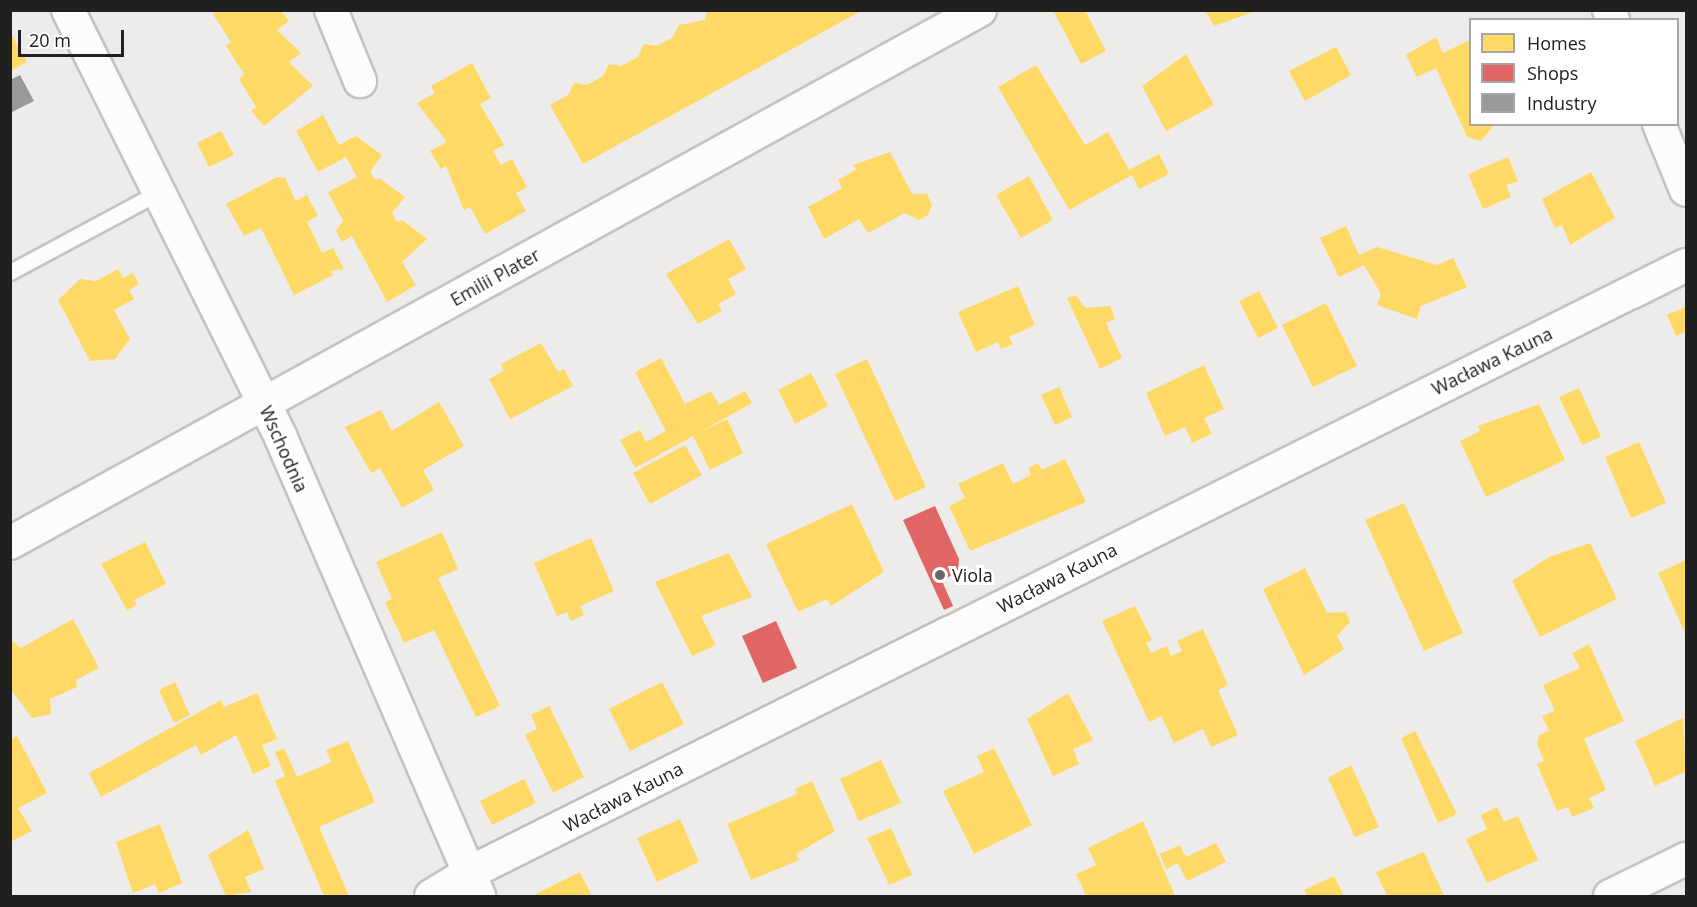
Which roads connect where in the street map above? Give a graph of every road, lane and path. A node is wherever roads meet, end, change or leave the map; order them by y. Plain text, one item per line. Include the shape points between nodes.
1 (68, 10) edge
2 (331, 10) edge
3 (980, 10) edge
4 (360, 81) dead end
5 (1660, 126) edge
6 (1686, 190) edge
7 (159, 192) junction
8 (1686, 265) edge
9 (10, 272) edge
10 (264, 404) junction
11 (10, 543) edge
12 (1686, 859) edge
13 (474, 885) edge
14 (431, 897) edge
15 (1610, 897) edge

1 - 7 street, Wschodnia
2 - 4 street
3 - 10 street, Emilii Plater
5 - 6 street
7 - 9 lane
7 - 10 street, Wschodnia
8 - 13 street, Wacława Kauna
10 - 11 street, Emilii Plater
10 - 13 street, Wschodnia
12 - 15 street
13 - 14 street, Wacława Kauna

